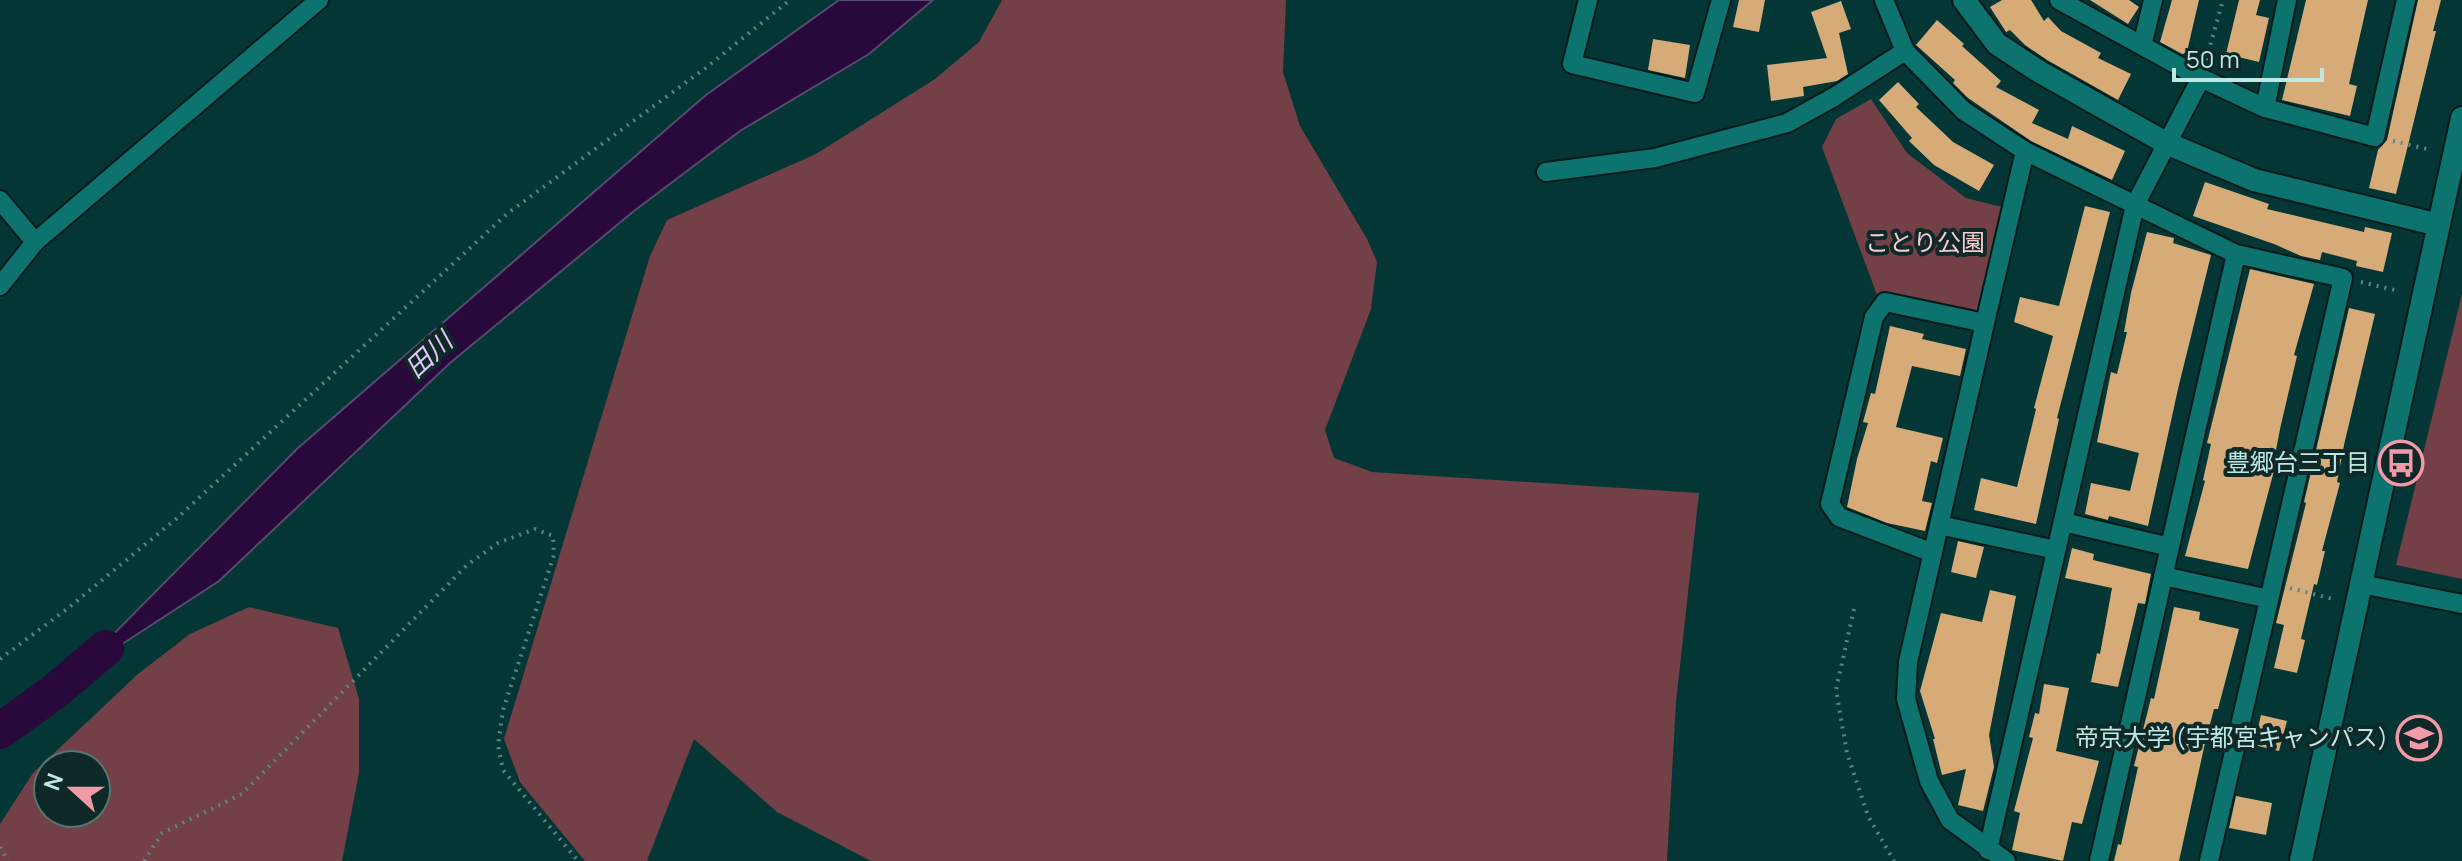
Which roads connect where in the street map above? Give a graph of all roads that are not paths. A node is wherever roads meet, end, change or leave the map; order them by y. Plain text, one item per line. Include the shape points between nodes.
1 (319, 0) edge
2 (1588, 0) edge
3 (1721, 0) edge
4 (1884, 0) edge
5 (1964, 0) edge
6 (2059, 0) edge
7 (2153, 0) edge
8 (2287, 0) edge
9 (2406, 0) edge
10 (2142, 46) junction
11 (1905, 51) junction
12 (2201, 78) junction
13 (2265, 108) junction
14 (2462, 118) edge
15 (2166, 143) junction
16 (2025, 151) junction
17 (1546, 172) dead end
18 (0, 200) edge
19 (2135, 205) junction
20 (2439, 225) junction
21 (35, 242) junction
22 (2236, 254) junction
23 (0, 286) edge
24 (1985, 323) junction
25 (2063, 522) junction
26 (1939, 525) junction
27 (2170, 547) junction
28 (2056, 550) junction
29 (1933, 553) junction
30 (2163, 576) junction
31 (2361, 584) junction
32 (2271, 592) junction
33 (2462, 604) edge
34 (1988, 850) junction
35 (2006, 861) edge
36 (2099, 861) edge
37 (2209, 861) edge
38 (2301, 861) edge

1 - 21 street
2 - 3 street via 1572,64 1695,93
4 - 11 street
5 - 15 street via 1997,44
6 - 10 street
7 - 10 street
8 - 13 street
9 - 13 street via 2375,137
10 - 12 street
11 - 16 street via 1964,111
11 - 17 street via 1787,123 1655,158
12 - 13 street
12 - 15 street
14 - 20 street
15 - 19 street
15 - 20 street via 2254,180
16 - 19 street
16 - 24 street
18 - 21 street
19 - 22 street
19 - 25 street
20 - 31 street
21 - 23 street
22 - 27 street
22 - 32 street via 2343,278
24 - 26 street
24 - 29 street via 1885,302 1874,317 1830,504 1839,517
25 - 27 street
25 - 28 street
26 - 28 street
26 - 29 street
27 - 30 street
28 - 34 street
29 - 34 street via 1908,662 1906,699 1929,781 1950,820
30 - 32 street
30 - 36 street
31 - 33 street
31 - 38 street
32 - 37 street
34 - 35 street

